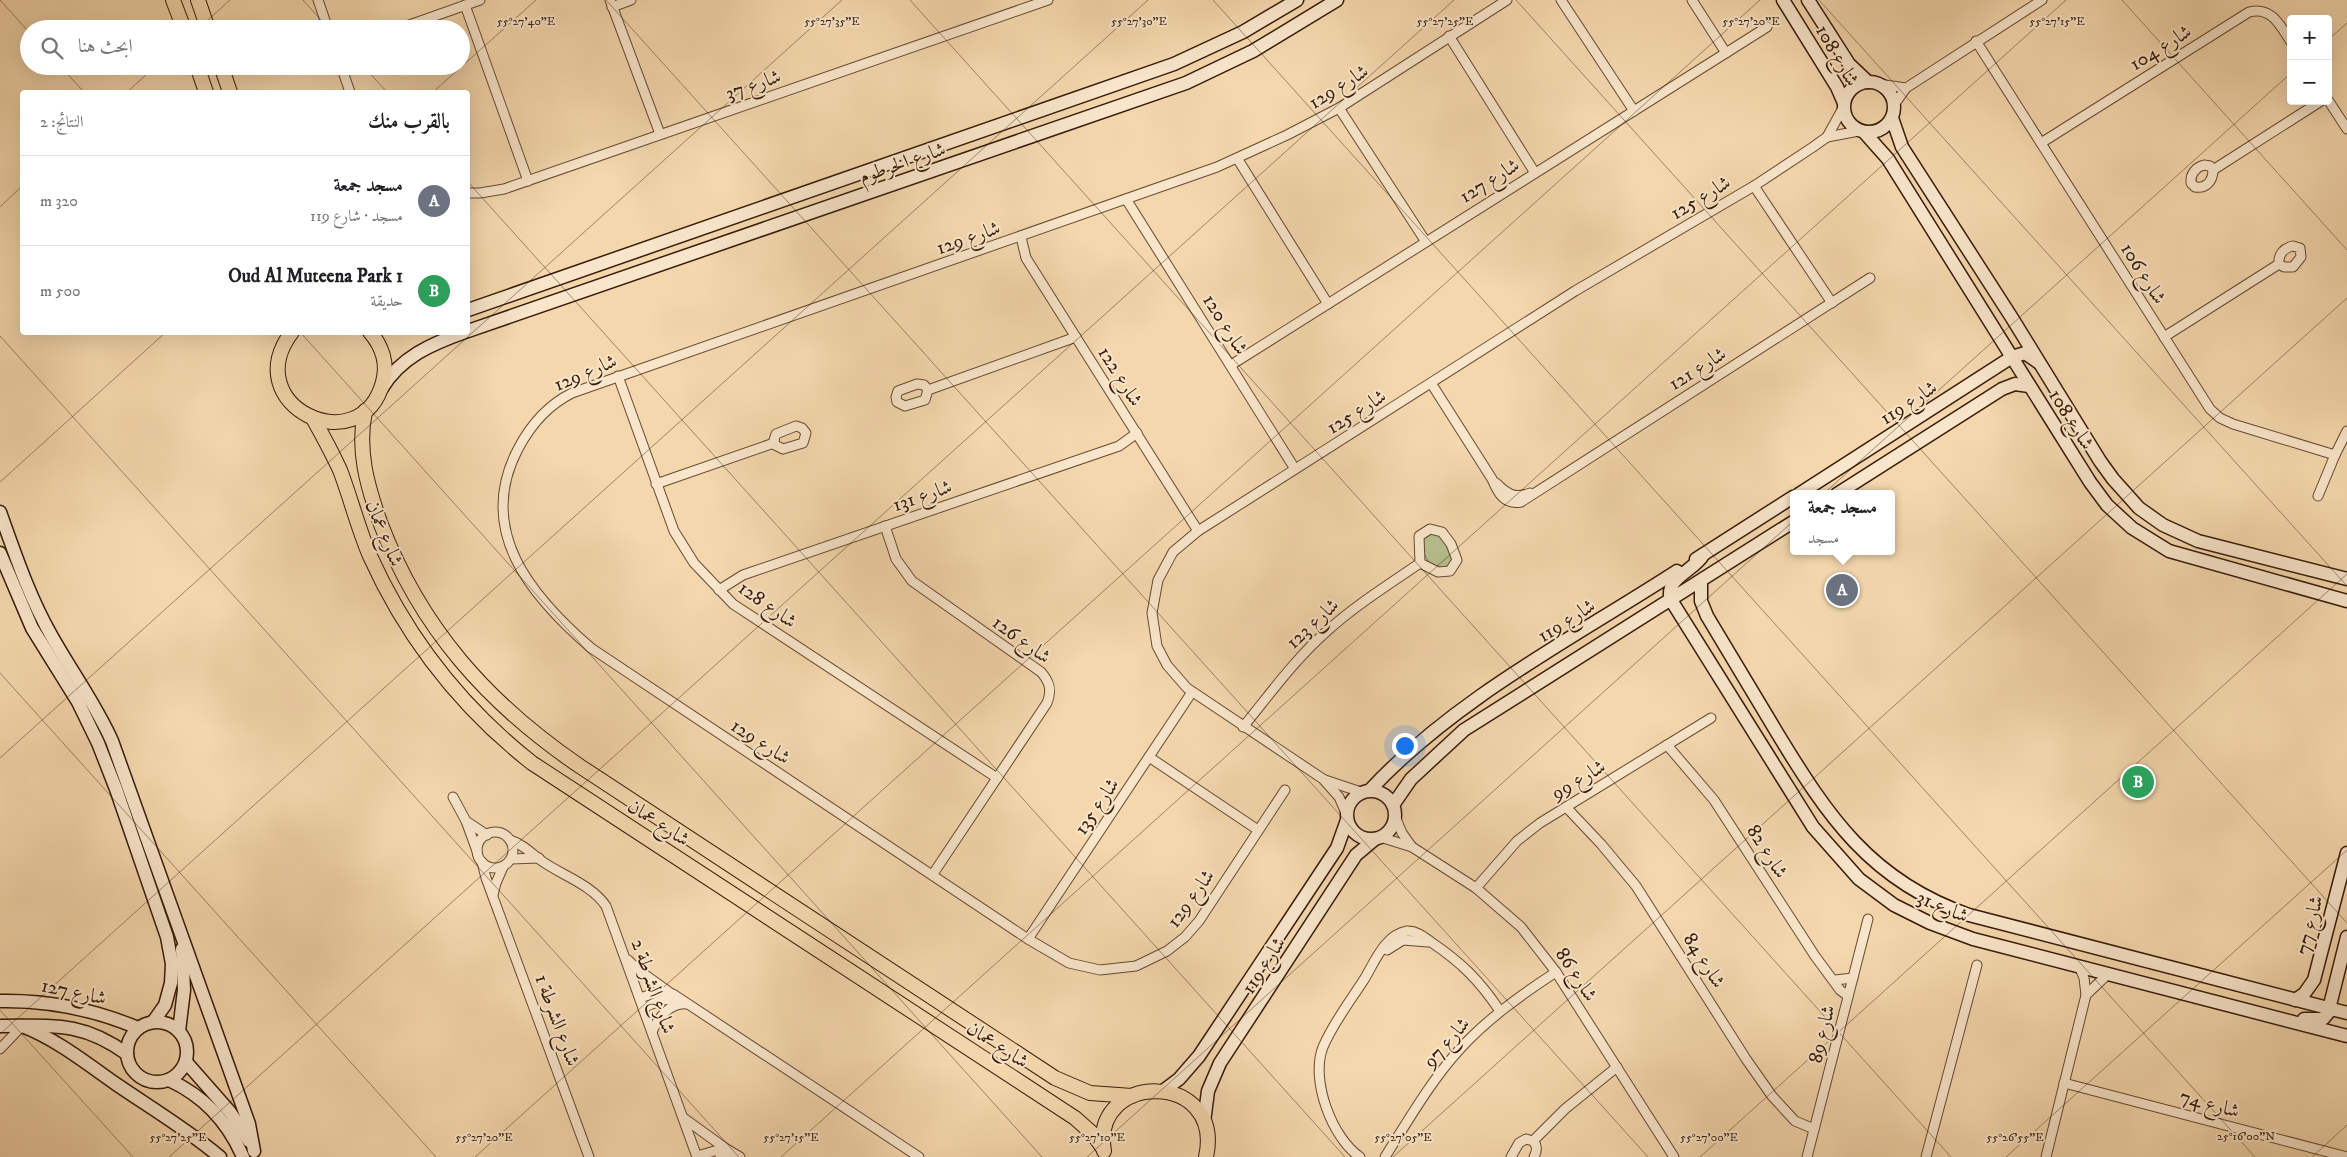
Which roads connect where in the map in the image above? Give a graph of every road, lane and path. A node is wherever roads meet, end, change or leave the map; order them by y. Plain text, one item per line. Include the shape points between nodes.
1 (174, 0) edge
2 (198, 0) edge
3 (318, 0) edge
4 (480, 0) edge
5 (631, 0) edge
6 (1048, 0) edge
7 (1297, 0) edge
8 (1337, 0) edge
9 (1507, 0) edge
10 (1561, 0) edge
11 (1692, 0) edge
12 (1783, 0) edge
13 (1808, 0) edge
14 (2042, 0) edge
15 (611, 3) edge
16 (466, 5) junction
17 (181, 20) edge
18 (205, 20) edge
19 (325, 20) edge
20 (424, 20) edge
21 (1767, 27) dead end
22 (1449, 36) junction
23 (2287, 37) edge
24 (1976, 41) junction
25 (1726, 53) junction
26 (200, 75) edge
27 (224, 75) edge
28 (344, 75) edge
29 (1873, 83) junction
30 (1906, 88) junction
31 (205, 90) edge
32 (229, 90) edge
33 (349, 90) edge
34 (2316, 105) edge
35 (2331, 105) edge
36 (1844, 106) junction
37 (1339, 108) junction
38 (1634, 111) junction
39 (1893, 112) junction
40 (2347, 129) edge
41 (1861, 131) junction
42 (660, 134) junction
43 (1828, 137) junction
44 (2042, 143) junction
45 (1237, 158) junction
46 (2213, 170) dead end
47 (1535, 173) junction
48 (528, 180) junction
49 (1754, 186) junction
50 (470, 193) edge
51 (1126, 199) junction
52 (1021, 237) junction
53 (1426, 242) junction
54 (2279, 264) dead end
55 (1870, 278) dead end
56 (1832, 303) junction
57 (1328, 304) junction
58 (470, 309) edge
59 (470, 331) edge
60 (372, 335) edge
61 (458, 335) edge
62 (287, 336) edge
63 (1076, 337) junction
64 (2164, 337) junction
65 (2012, 357) junction
66 (1231, 365) junction
67 (2041, 365) junction
68 (618, 376) junction
69 (1431, 383) junction
70 (2029, 386) junction
71 (381, 390) junction
72 (928, 390) dead end
73 (365, 411) junction
74 (314, 420) junction
75 (2347, 432) edge
76 (1137, 433) junction
77 (1887, 437) junction
78 (774, 443) dead end
79 (2335, 454) junction
80 (1295, 469) junction
81 (1866, 475) junction
82 (656, 484) junction
83 (1805, 490) edge
84 (1843, 490) edge
85 (2318, 496) dead end
86 (1790, 499) edge
87 (0, 512) edge
88 (1790, 524) edge
89 (885, 526) junction
90 (1198, 531) junction
91 (0, 553) edge
92 (1703, 555) junction
93 (2277, 561) junction
94 (1420, 563) junction
95 (2254, 576) junction
96 (2347, 579) edge
97 (1701, 582) junction
98 (719, 590) junction
99 (1671, 600) junction
100 (2347, 601) edge
101 (1192, 692) junction
102 (1711, 718) dead end
103 (1244, 727) junction
104 (1667, 745) junction
105 (1766, 753) junction
106 (1150, 757) junction
107 (997, 778) junction
108 (1323, 780) junction
109 (1285, 790) dead end
110 (1366, 791) junction
111 (1816, 796) junction
112 (453, 797) dead end
113 (1566, 807) junction
114 (1394, 810) junction
115 (1346, 817) junction
116 (466, 821) junction
117 (1258, 830) junction
118 (487, 835) junction
119 (1378, 838) junction
120 (510, 840) junction
121 (1412, 847) junction
122 (478, 852) junction
123 (2347, 853) edge
124 (539, 858) junction
125 (511, 859) junction
126 (482, 862) junction
127 (503, 867) junction
128 (933, 874) junction
129 (1476, 888) junction
130 (493, 895) junction
131 (1868, 919) dead end
132 (178, 926) junction
133 (2347, 937) edge
134 (1028, 939) junction
135 (625, 957) junction
136 (1977, 965) dead end
137 (2079, 966) junction
138 (1556, 972) junction
139 (2108, 974) junction
140 (1853, 978) junction
141 (1834, 980) junction
142 (669, 992) junction
143 (2086, 995) junction
144 (1848, 996) junction
145 (640, 998) junction
146 (0, 1000) edge
147 (2295, 1000) junction
148 (684, 1001) junction
149 (643, 1008) junction
150 (2329, 1009) junction
151 (1500, 1011) junction
152 (2347, 1013) edge
153 (2280, 1018) junction
154 (153, 1022) junction
155 (0, 1026) edge
156 (22, 1026) junction
157 (138, 1028) junction
158 (179, 1032) junction
159 (652, 1032) junction
160 (2347, 1036) edge
161 (0, 1049) edge
162 (126, 1054) junction
163 (186, 1062) junction
164 (1617, 1067) junction
165 (169, 1080) junction
166 (2064, 1083) junction
167 (1163, 1090) junction
168 (1132, 1096) junction
169 (682, 1116) junction
170 (1204, 1122) junction
171 (1814, 1128) junction
172 (1533, 1141) junction
173 (725, 1148) junction
174 (1104, 1152) edge
175 (1208, 1154) edge
176 (251, 1155) edge
177 (220, 1157) edge
178 (589, 1157) edge
179 (697, 1157) edge
180 (720, 1157) edge
181 (740, 1157) edge
182 (919, 1157) edge
183 (1360, 1157) edge
184 (1385, 1157) edge
185 (1511, 1157) edge
186 (1534, 1157) edge
187 (1674, 1157) edge
188 (1807, 1157) edge
189 (1926, 1157) edge
190 (2046, 1157) edge
191 (2347, 1157) edge

1 - 17 main road
2 - 18 main road
3 - 19 street
4 - 16 street
5 - 15 street
6 - 42 street, شارع 37
7 - 58 street, شارع الخرطوم via 1243,32 1174,64
8 - 59 street, شارع الخرطوم via 1253,51 1186,82
9 - 22 street, شارع 129
10 - 38 street
11 - 25 street
12 - 36 street, شارع 108 via 1837,87
13 - 29 street, شارع 108 via 1849,64
14 - 24 street
15 - 42 street
16 - 20 street
16 - 48 street
21 - 25 street, شارع 127
22 - 37 street, شارع 129
22 - 47 street
23 - 44 street, شارع 104 via 2270,14 2260,10 2249,12
24 - 30 street
24 - 44 street, شارع 106
25 - 38 street, شارع 127
26 - 31 main road
27 - 32 main road
28 - 33 street
29 - 30 street
29 - 36 street via 1861,83 1850,91
29 - 39 street via 1890,95
30 - 39 street
34 - 46 street
35 - 40 street
36 - 41 street via 1846,119
36 - 43 street, شارع 125
37 - 45 street, شارع 129
37 - 53 street
38 - 47 street, شارع 127
39 - 41 street via 1883,128
39 - 67 street, شارع 108 via 1902,147
41 - 43 street, شارع 125
41 - 65 street, شارع 108 via 1888,159
42 - 48 street, شارع 37
43 - 49 street, شارع 125
44 - 64 street, شارع 106
45 - 51 street, شارع 129
45 - 57 street
47 - 53 street, شارع 127
48 - 50 street, شارع 37 via 492,192
49 - 56 street
49 - 69 street, شارع 125 via 1575,291
51 - 52 street, شارع 129
51 - 66 street, شارع 120
52 - 63 street, شارع 122 via 1026,258
52 - 68 street, شارع 129
53 - 57 street, شارع 127
54 - 64 street
55 - 56 street, شارع 121
56 - 69 street, شارع 121 via 1542,488 1522,496 1506,493 1492,479
57 - 66 street, شارع 127
60 - 71 main road via 382,351 385,364
61 - 71 street, شارع الخرطوم via 417,353 394,372
62 - 74 main road via 278,368 282,387 292,405
63 - 72 street
63 - 76 street, شارع 122
64 - 79 street, شارع 106 via 2205,403 2220,418
65 - 67 street via 2025,353
65 - 70 street, شارع 108
65 - 77 street, شارع 119
66 - 80 street, شارع 120
67 - 93 street, شارع 108 via 2100,461 2139,508 2186,536
68 - 82 street, شارع 128
68 - 128 street, شارع 129 via 581,389 554,404 537,420 515,454 507,479 503,514 507,540 523,575 562,622 606,660
69 - 80 street, شارع 125
70 - 81 street, شارع 119 via 2015,384 2002,389
70 - 95 street, شارع 108 via 2094,488 2132,528 2174,553
71 - 73 main road
73 - 74 main road via 340,422
73 - 168 main road, شارع عمان via 361,439 367,482 406,582 462,664 514,716 575,763 1055,1078 1090,1093
74 - 174 main road, شارع عمان via 340,470 369,554 392,600 442,675 496,733 541,768 1075,1118 1092,1134
75 - 79 street
76 - 89 street, شارع 131 via 1119,446
76 - 90 street, شارع 122
77 - 81 street via 1898,439 1898,446
77 - 83 street, شارع 119
78 - 82 street
79 - 85 street
80 - 90 street, شارع 125
81 - 84 street, شارع 119
82 - 98 street, شارع 128 via 684,549
86 - 92 street, شارع 119
87 - 132 street via 41,617 96,708 112,741
88 - 97 street, شارع 119
89 - 98 street, شارع 131 via 743,575
89 - 107 street, شارع 126 via 896,560 916,585 1047,680 1050,690 1047,703
90 - 101 street, شارع 125 via 1181,544 1164,565 1154,590 1152,612 1154,635 1161,656 1173,674
91 - 154 street via 32,628 78,702 98,743 167,937 172,964 171,983 165,1005
92 - 99 street via 1693,568 1673,583 1669,593
92 - 110 street, شارع 119 via 1455,713
93 - 95 street via 2279,570 2275,575
93 - 96 street, شارع 108
94 - 94 street via 1443,572 1454,566 1457,556 1442,532 1430,529 1420,536
94 - 103 street, شارع 123 via 1356,606 1325,632 1294,664
95 - 100 street, شارع 108
97 - 99 street, شارع 119
97 - 111 street, شارع 31 via 1701,601 1707,616
98 - 107 street, شارع 128 via 734,604
99 - 105 street, شارع 31
99 - 114 street, شارع 119 via 1464,730 1411,779
101 - 103 street, شارع 125
101 - 106 street, شارع 135
102 - 104 street, شارع 99
103 - 108 street, شارع 125
104 - 113 street, شارع 99
104 - 141 street, شارع 82 via 1731,824 1815,956
105 - 111 street via 1772,747 1779,747 1806,788
105 - 137 street, شارع 31 via 1828,846 1859,879 1882,897 1912,915 1952,932
106 - 117 street
106 - 134 street, شارع 135
107 - 128 street, شارع 126
108 - 110 street, شارع 125
108 - 115 street, شارع 125 via 1338,797
109 - 117 street, شارع 129
110 - 114 street via 1384,794
110 - 115 street via 1351,800
111 - 147 street, شارع 31 via 1847,836 1881,868 1939,904 1968,915
112 - 116 street
113 - 129 street, شارع 99 via 1517,841
113 - 171 street, شارع 84 via 1636,886 1772,1096 1796,1121
114 - 119 street via 1389,831
114 - 121 street, شارع 86 via 1402,833
115 - 119 street via 1354,833 1368,839
115 - 167 street, شارع 119 via 1337,848 1199,1056 1179,1079
116 - 118 street
116 - 122 street
117 - 134 street, شارع 129 via 1199,921 1177,944 1158,957 1124,968 1090,968 1059,958
118 - 120 street via 497,832
118 - 122 street via 480,842
119 - 121 street, شارع 86
119 - 170 street, شارع 119 via 1356,855 1220,1063 1208,1091
120 - 124 street, شارع الشرطة 2
120 - 125 street via 514,850
121 - 129 street, شارع 86
122 - 126 street
123 - 147 street, شارع 77 via 2314,980
124 - 125 street
124 - 135 street, شارع الشرطة 2 via 603,901
125 - 127 street
126 - 127 street via 494,868
126 - 130 street, شارع الشرطة 1
127 - 130 street
128 - 134 street, شارع 129
129 - 138 street, شارع 86 via 1522,927
130 - 178 street, شارع الشرطة 1
131 - 140 street, شارع 89
132 - 158 street via 185,976
132 - 176 street via 249,1124
133 - 150 street, شارع 77
135 - 142 street via 637,970
135 - 145 street, شارع الشرطة 2
136 - 189 street
137 - 139 street, شارع 31
137 - 143 street
138 - 151 street, شارع 97
138 - 164 street, شارع 86
139 - 143 street
139 - 153 street, شارع 31
140 - 141 street
140 - 144 street, شارع 89
141 - 144 street, شارع 82
142 - 145 street via 655,992
142 - 148 street
143 - 166 street
144 - 171 street, شارع 89
145 - 149 street, شارع الشرطة 2
146 - 157 street, شارع 127 via 61,1004 93,1011
147 - 150 street, شارع 31
148 - 149 street via 667,998
148 - 159 street via 660,1018
148 - 182 street
149 - 159 street, شارع الشرطة 2
150 - 152 street, شارع 31
150 - 153 street via 2320,1019
151 - 183 street via 1470,972 1451,954 1415,932 1402,932 1390,940 1328,1038 1321,1055 1322,1084 1330,1121 1344,1143
151 - 184 street, شارع 97 via 1447,1064
153 - 160 street, شارع 31
154 - 157 street
154 - 158 street via 164,1023
155 - 156 street, شارع 127
156 - 161 street
156 - 162 street, شارع 127 via 80,1029
156 - 177 street via 63,1048
157 - 162 street
158 - 163 street via 187,1046
159 - 169 street, شارع الشرطة 2
162 - 165 street via 134,1072 141,1078 150,1082
163 - 165 street
163 - 176 street via 230,1112
164 - 172 street via 1565,1109
164 - 187 street, شارع 86
165 - 176 street via 188,1089 211,1108 233,1138
166 - 190 street
166 - 191 street, شارع 74
167 - 168 main road
167 - 170 main road via 1192,1104
168 - 174 main road via 1122,1102 1107,1123
169 - 173 street
169 - 179 street, شارع الشرطة 2
170 - 175 main road
171 - 188 street, شارع 89
172 - 185 street via 1522,1141
172 - 186 street via 1537,1149
173 - 179 street
173 - 181 street
180 - 181 street

